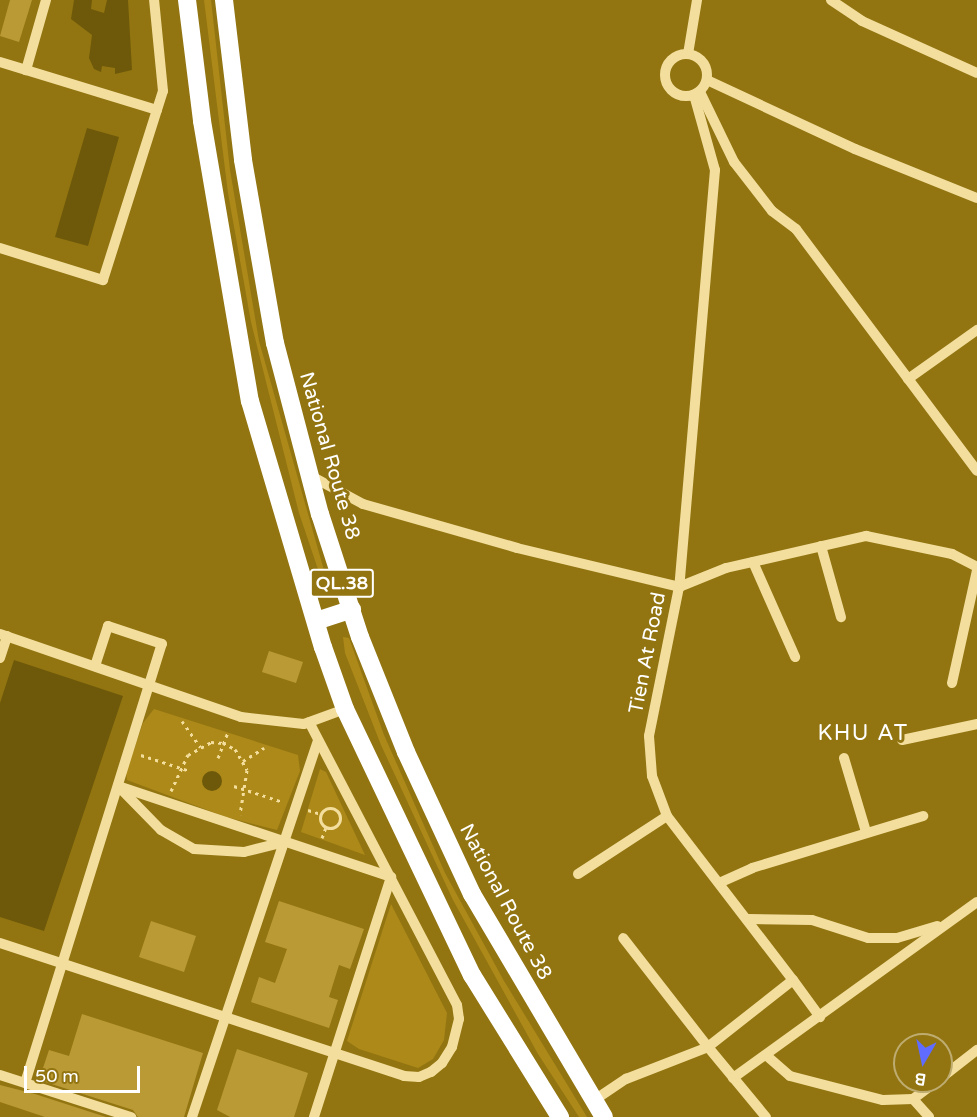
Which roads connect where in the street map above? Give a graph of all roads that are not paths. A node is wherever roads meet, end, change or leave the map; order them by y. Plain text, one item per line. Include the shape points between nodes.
1 (46, 0) edge
2 (154, 0) edge
3 (187, 0) edge
4 (224, 0) edge
5 (697, 0) edge
6 (831, 0) edge
7 (688, 54) junction
8 (0, 62) edge
9 (26, 70) junction
10 (977, 73) edge
11 (707, 80) junction
12 (697, 93) junction
13 (157, 110) junction
14 (977, 198) edge
15 (0, 248) edge
16 (977, 330) edge
17 (908, 379) junction
18 (977, 471) edge
19 (309, 475) junction
20 (821, 546) junction
21 (753, 562) junction
22 (977, 569) edge
23 (679, 587) junction
24 (351, 609) junction
25 (841, 617) dead end
26 (316, 621) junction
27 (4, 635) edge
28 (795, 657) dead end
29 (0, 658) edge
30 (95, 666) junction
31 (149, 684) junction
32 (952, 684) dead end
33 (345, 709) junction
34 (309, 722) junction
35 (977, 724) edge
36 (318, 740) junction
37 (902, 740) dead end
38 (844, 758) dead end
39 (118, 786) junction
40 (667, 816) junction
41 (923, 816) dead end
42 (866, 832) junction
43 (284, 842) junction
44 (578, 874) dead end
45 (391, 877) junction
46 (719, 883) junction
47 (977, 902) edge
48 (748, 920) junction
49 (946, 923) junction
50 (623, 938) dead end
51 (0, 943) edge
52 (62, 963) junction
53 (793, 980) junction
54 (225, 1017) junction
55 (820, 1017) junction
56 (708, 1047) junction
57 (977, 1050) edge
58 (335, 1052) junction
59 (767, 1056) junction
60 (953, 1069) edge
61 (0, 1075) edge
62 (733, 1078) junction
63 (25, 1083) junction
64 (922, 1093) edge
65 (544, 1094) junction
66 (913, 1100) junction
67 (593, 1101) junction
68 (131, 1117) edge
69 (192, 1117) edge
70 (314, 1117) edge
71 (551, 1117) edge
72 (561, 1117) edge
73 (604, 1117) edge
74 (766, 1117) edge
75 (929, 1117) edge

1 - 9 street
2 - 13 street via 164,84
3 - 26 highway, QL.38 via 202,121 250,401
4 - 19 highway, National Route 38 / QL.38 via 255,239 275,343
5 - 7 street
6 - 10 street via 862,21
7 - 11 street via 702,61
7 - 12 street via 671,61 666,81 680,96
8 - 9 street
9 - 13 street
11 - 12 street
11 - 14 street via 855,149
12 - 17 street via 734,162 772,211 796,229
12 - 23 street, Tien At Road via 715,170
13 - 15 street via 103,280
16 - 17 street
17 - 18 street
19 - 23 street via 363,504 517,548
19 - 24 highway, National Route 38 / QL.38
20 - 21 street
20 - 22 street via 866,536 952,554
20 - 25 street
21 - 23 street
21 - 28 street
22 - 32 street
23 - 40 street, Tien At Road via 649,736 652,776
24 - 26 highway
24 - 67 highway, National Route 38 / QL.38 via 406,753 472,894
26 - 33 highway, QL.38
27 - 29 street
27 - 30 street
30 - 31 street
30 - 31 street via 108,626 162,644
31 - 34 street via 242,717 293,725
31 - 39 street
33 - 34 street
33 - 65 highway, QL.38 via 472,975
34 - 36 street
35 - 37 street
36 - 43 street
36 - 45 street
38 - 42 street
39 - 43 street
39 - 43 street via 161,830 194,849 244,852
39 - 52 street
40 - 44 street
40 - 46 street, Tien At Road
41 - 42 street
42 - 46 street via 752,868
43 - 45 street
43 - 54 street
45 - 58 street
45 - 58 street via 458,1005 457,1034 442,1063 419,1077 404,1076
46 - 48 street, Tien At Road
47 - 49 street
48 - 49 street via 812,920 868,938 897,938
48 - 53 street, Tien At Road
49 - 55 street
50 - 56 street
51 - 52 street
52 - 54 street
52 - 63 street
53 - 55 street, Tien At Road
53 - 56 street
54 - 58 street
54 - 69 street
55 - 59 street
56 - 62 street
56 - 67 street via 626,1079
57 - 60 street
58 - 70 street
59 - 62 street
59 - 66 street via 790,1076 819,1086 883,1100
61 - 63 street
62 - 74 street
63 - 68 street
64 - 66 street
65 - 71 highway
65 - 72 highway, QL.38
66 - 75 street
67 - 73 highway, National Route 38 / QL.38

